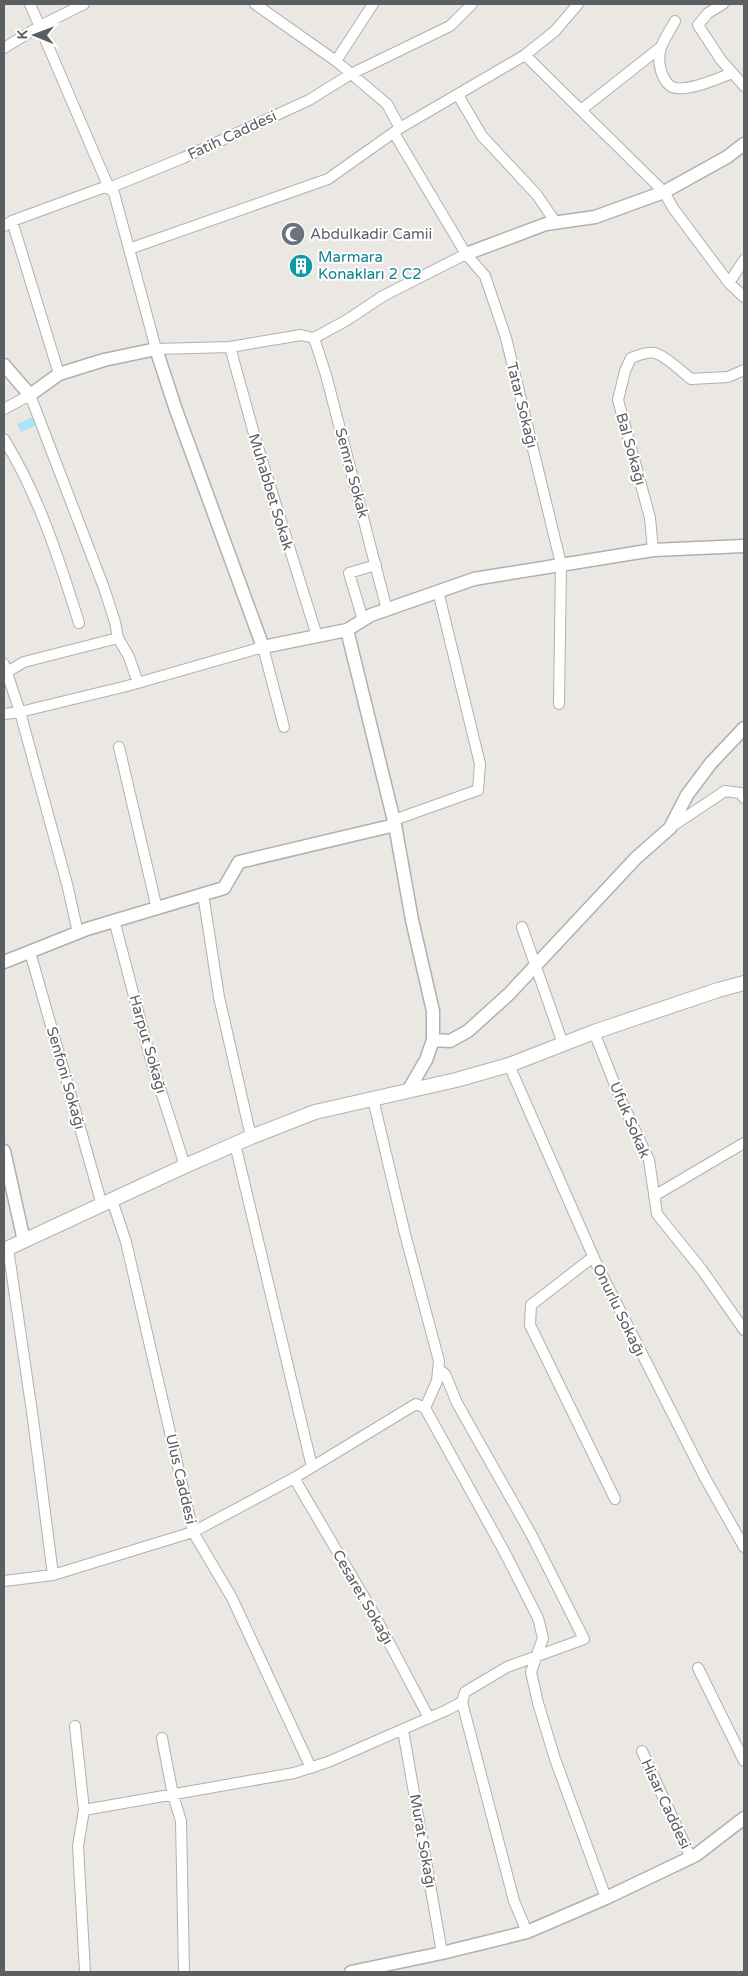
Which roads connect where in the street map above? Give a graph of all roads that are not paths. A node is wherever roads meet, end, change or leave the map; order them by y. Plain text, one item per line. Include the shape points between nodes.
1 (30, 4) edge
2 (84, 4) edge
3 (255, 4) edge
4 (373, 4) edge
5 (472, 4) edge
6 (578, 4) edge
7 (723, 4) edge
8 (675, 21) dead end
9 (40, 26) junction
10 (661, 47) junction
11 (4, 48) edge
12 (525, 55) junction
13 (336, 61) junction
14 (732, 73) junction
15 (351, 74) junction
16 (744, 86) edge
17 (458, 95) junction
18 (581, 110) junction
19 (397, 131) junction
20 (744, 144) edge
21 (109, 188) junction
22 (664, 192) junction
23 (556, 223) junction
24 (8, 224) edge
25 (129, 250) junction
26 (466, 254) junction
27 (744, 260) edge
28 (729, 283) junction
29 (744, 297) edge
30 (314, 338) junction
31 (230, 347) junction
32 (156, 349) junction
33 (4, 365) edge
34 (744, 370) edge
35 (59, 374) junction
36 (30, 395) junction
37 (4, 409) edge
38 (4, 439) edge
39 (744, 546) edge
40 (653, 550) junction
41 (561, 564) junction
42 (376, 565) junction
43 (438, 591) junction
44 (387, 610) junction
45 (362, 620) junction
46 (79, 623) dead end
47 (347, 630) junction
48 (317, 636) junction
49 (118, 638) junction
50 (263, 647) junction
51 (5, 668) edge
52 (138, 684) junction
53 (559, 704) dead end
54 (20, 712) junction
55 (4, 714) edge
56 (284, 727) dead end
57 (744, 728) edge
58 (119, 747) dead end
59 (744, 798) edge
60 (394, 823) junction
61 (670, 828) junction
62 (203, 894) junction
63 (157, 909) junction
64 (114, 920) junction
65 (522, 927) dead end
66 (78, 933) junction
67 (30, 952) junction
68 (4, 962) edge
69 (534, 967) junction
70 (744, 983) edge
71 (594, 1032) junction
72 (433, 1040) junction
73 (563, 1044) junction
74 (509, 1065) junction
75 (408, 1091) junction
76 (373, 1099) junction
77 (251, 1137) junction
78 (744, 1143) edge
79 (235, 1144) junction
80 (4, 1151) edge
81 (185, 1166) junction
82 (654, 1196) junction
83 (107, 1202) junction
84 (24, 1241) junction
85 (6, 1249) edge
86 (593, 1257) junction
87 (744, 1330) edge
88 (438, 1369) junction
89 (425, 1408) junction
90 (312, 1467) junction
91 (294, 1478) junction
92 (615, 1499) dead end
93 (193, 1532) junction
94 (744, 1547) edge
95 (53, 1575) junction
96 (4, 1581) edge
97 (538, 1657) junction
98 (698, 1668) dead end
99 (462, 1702) junction
100 (429, 1718) junction
101 (75, 1726) dead end
102 (403, 1730) junction
103 (162, 1738) dead end
104 (642, 1750) dead end
105 (744, 1761) edge
106 (310, 1768) junction
107 (173, 1795) junction
108 (84, 1810) junction
109 (744, 1818) edge
110 (691, 1858) junction
111 (606, 1898) junction
112 (527, 1932) junction
113 (442, 1953) junction
114 (85, 1972) edge
115 (184, 1972) edge
116 (351, 1972) edge

1 - 9 street
2 - 9 street
3 - 13 street, Tatar Sokağı
4 - 13 street
5 - 15 street, Fatih Caddesi via 450,26
6 - 12 street via 555,31
7 - 14 street via 708,13 698,25
8 - 10 street
9 - 11 street
9 - 21 street
10 - 14 street via 658,58 663,78 672,87 711,82
10 - 18 street
12 - 17 street
12 - 18 street
13 - 15 street, Tatar Sokağı
14 - 16 street
15 - 19 street, Tatar Sokağı via 387,104
15 - 21 street, Fatih Caddesi via 309,100
17 - 19 street
17 - 23 street via 482,136 537,195
18 - 22 street
19 - 25 street via 328,179
19 - 26 street, Tatar Sokağı
20 - 22 street
21 - 24 street, Fatih Caddesi
21 - 25 street via 114,193
22 - 23 street via 595,217
22 - 28 street
23 - 26 street
24 - 35 street
25 - 32 street
26 - 30 street via 383,296
26 - 41 street, Tatar Sokağı via 485,276 506,338
27 - 28 street
28 - 29 street
30 - 31 street via 301,335
30 - 42 street, Semra Sokak
31 - 32 street
31 - 48 street, Muhabbet Sokak
32 - 35 street
32 - 50 street
33 - 36 street
34 - 40 street, Bal Sokağı via 728,377 691,379 654,353 631,358 618,400 650,518
35 - 36 street
36 - 37 street
36 - 49 street via 104,588
38 - 46 street via 21,467 51,537
39 - 40 street
40 - 41 street
41 - 43 street via 474,579
41 - 53 street, Tatar Sokağı
42 - 44 street, Semra Sokak
42 - 45 street via 349,573
43 - 44 street
43 - 60 street via 480,764 478,790
44 - 45 street
45 - 47 street
47 - 48 street
47 - 60 street
48 - 50 street
49 - 51 street
49 - 52 street via 129,657
50 - 52 street
50 - 56 street
51 - 54 street
52 - 54 street
54 - 55 street
54 - 66 street
57 - 61 street via 687,795
58 - 63 street
59 - 61 street via 740,793 725,791
60 - 62 street via 239,862 224,888
60 - 72 street via 433,1011
61 - 69 street via 636,858
62 - 63 street
62 - 77 street via 219,997
63 - 64 street
64 - 66 street
64 - 81 street, Harput Sokağı via 150,1057
65 - 69 street
66 - 67 street
67 - 68 street
67 - 83 street, Senfoni Sokağı
69 - 72 street via 468,1031 450,1041
69 - 73 street
70 - 71 main road
71 - 73 main road
71 - 82 street, Ufuk Sokak via 648,1160
72 - 75 street via 426,1060
73 - 74 main road
74 - 75 main road
74 - 86 street, Onurlu Sokağı
75 - 76 main road
76 - 77 main road via 315,1112
76 - 88 street via 439,1361
77 - 79 main road
78 - 82 street
79 - 81 main road
79 - 90 street
80 - 84 street
81 - 83 main road
82 - 87 street, Ufuk Sokak via 657,1214
83 - 84 main road
83 - 93 street, Ulus Caddesi via 126,1242
84 - 85 main road
85 - 95 street via 32,1409
86 - 92 street via 531,1305 530,1325
86 - 94 street, Onurlu Sokağı via 700,1470
88 - 89 street via 437,1381
88 - 97 street via 445,1374 457,1403 531,1534 584,1639
89 - 90 street via 416,1404
89 - 97 street via 538,1618 543,1638
90 - 91 street
91 - 93 street
91 - 100 street, Cesaret Sokağı via 374,1614
93 - 95 street
93 - 106 street, Ulus Caddesi via 232,1598
95 - 96 street
97 - 99 street via 506,1667 473,1686 465,1692
97 - 111 street via 531,1672 538,1703
98 - 105 street
99 - 100 street
99 - 112 street via 514,1901
100 - 102 street
101 - 108 street
102 - 106 street
102 - 113 street, Murat Sokağı
103 - 107 street
104 - 110 street, Hisar Caddesi
106 - 107 street via 294,1774
107 - 108 street
107 - 115 street via 181,1821
108 - 114 street via 78,1846
109 - 110 street
110 - 111 street
111 - 112 street
112 - 113 street
113 - 116 street

